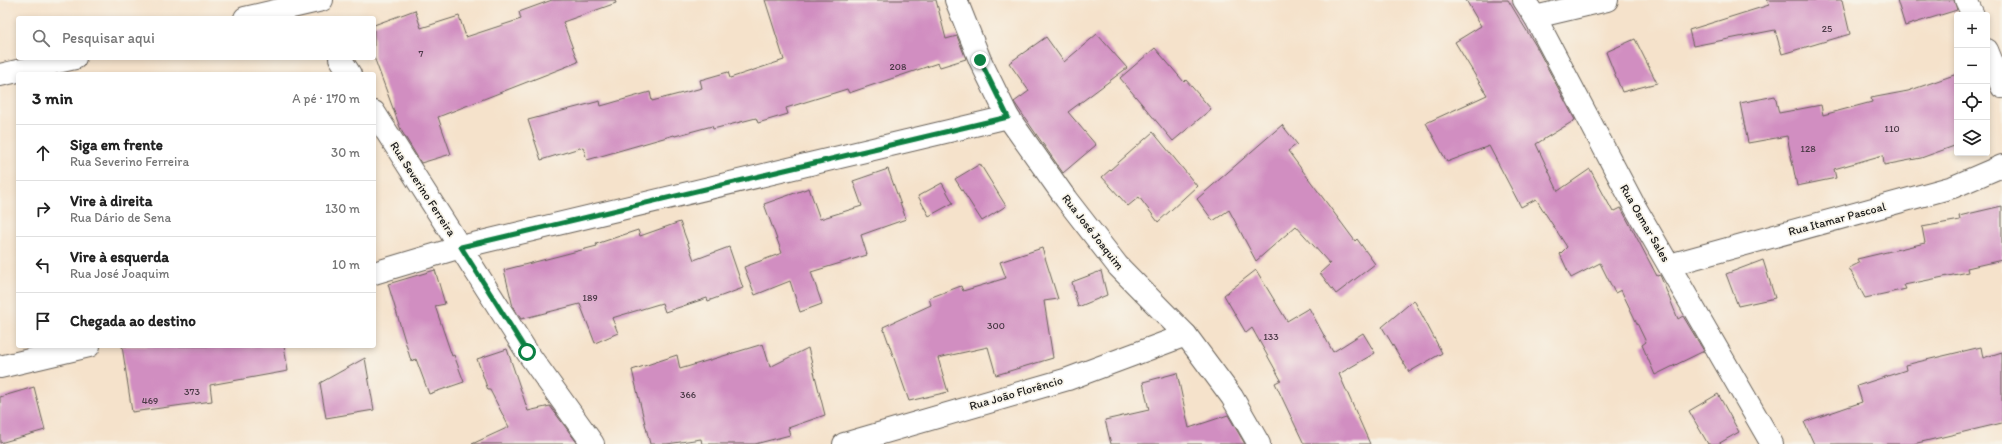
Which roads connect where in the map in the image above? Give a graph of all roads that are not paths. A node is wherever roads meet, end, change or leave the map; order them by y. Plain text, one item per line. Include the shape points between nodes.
1 (956, 0) edge
2 (1607, 0) edge
3 (1966, 0) edge
4 (314, 7) edge
5 (1530, 9) edge
6 (1972, 12) edge
7 (258, 16) edge
8 (1990, 57) edge
9 (66, 60) edge
10 (341, 60) edge
11 (349, 72) edge
12 (0, 75) edge
13 (2002, 87) edge
14 (376, 115) edge
15 (1008, 117) junction
16 (2002, 166) edge
17 (461, 247) junction
18 (1669, 265) junction
19 (376, 272) edge
20 (1186, 336) junction
21 (81, 348) edge
22 (0, 367) edge
23 (594, 444) edge
24 (844, 444) edge
25 (1259, 444) edge
26 (1772, 444) edge

1 - 15 street, Rua José Joaquim via 980,60
2 - 5 street
3 - 6 street
4 - 7 street
5 - 18 street, Rua Osmar Sales via 1635,207
8 - 13 street
9 - 12 street
10 - 11 street
14 - 17 street, Rua Severino Ferreira
15 - 17 street
15 - 20 street, Rua José Joaquim via 1066,199 1118,266
16 - 18 street, Rua Itamar Pascoal via 1953,187
17 - 19 street
17 - 23 street, Rua Severino Ferreira via 527,352
18 - 26 street, Rua Osmar Sales
20 - 24 street, Rua João Florêncio via 1068,379
20 - 25 street, Rua José Joaquim via 1232,397
21 - 22 street

